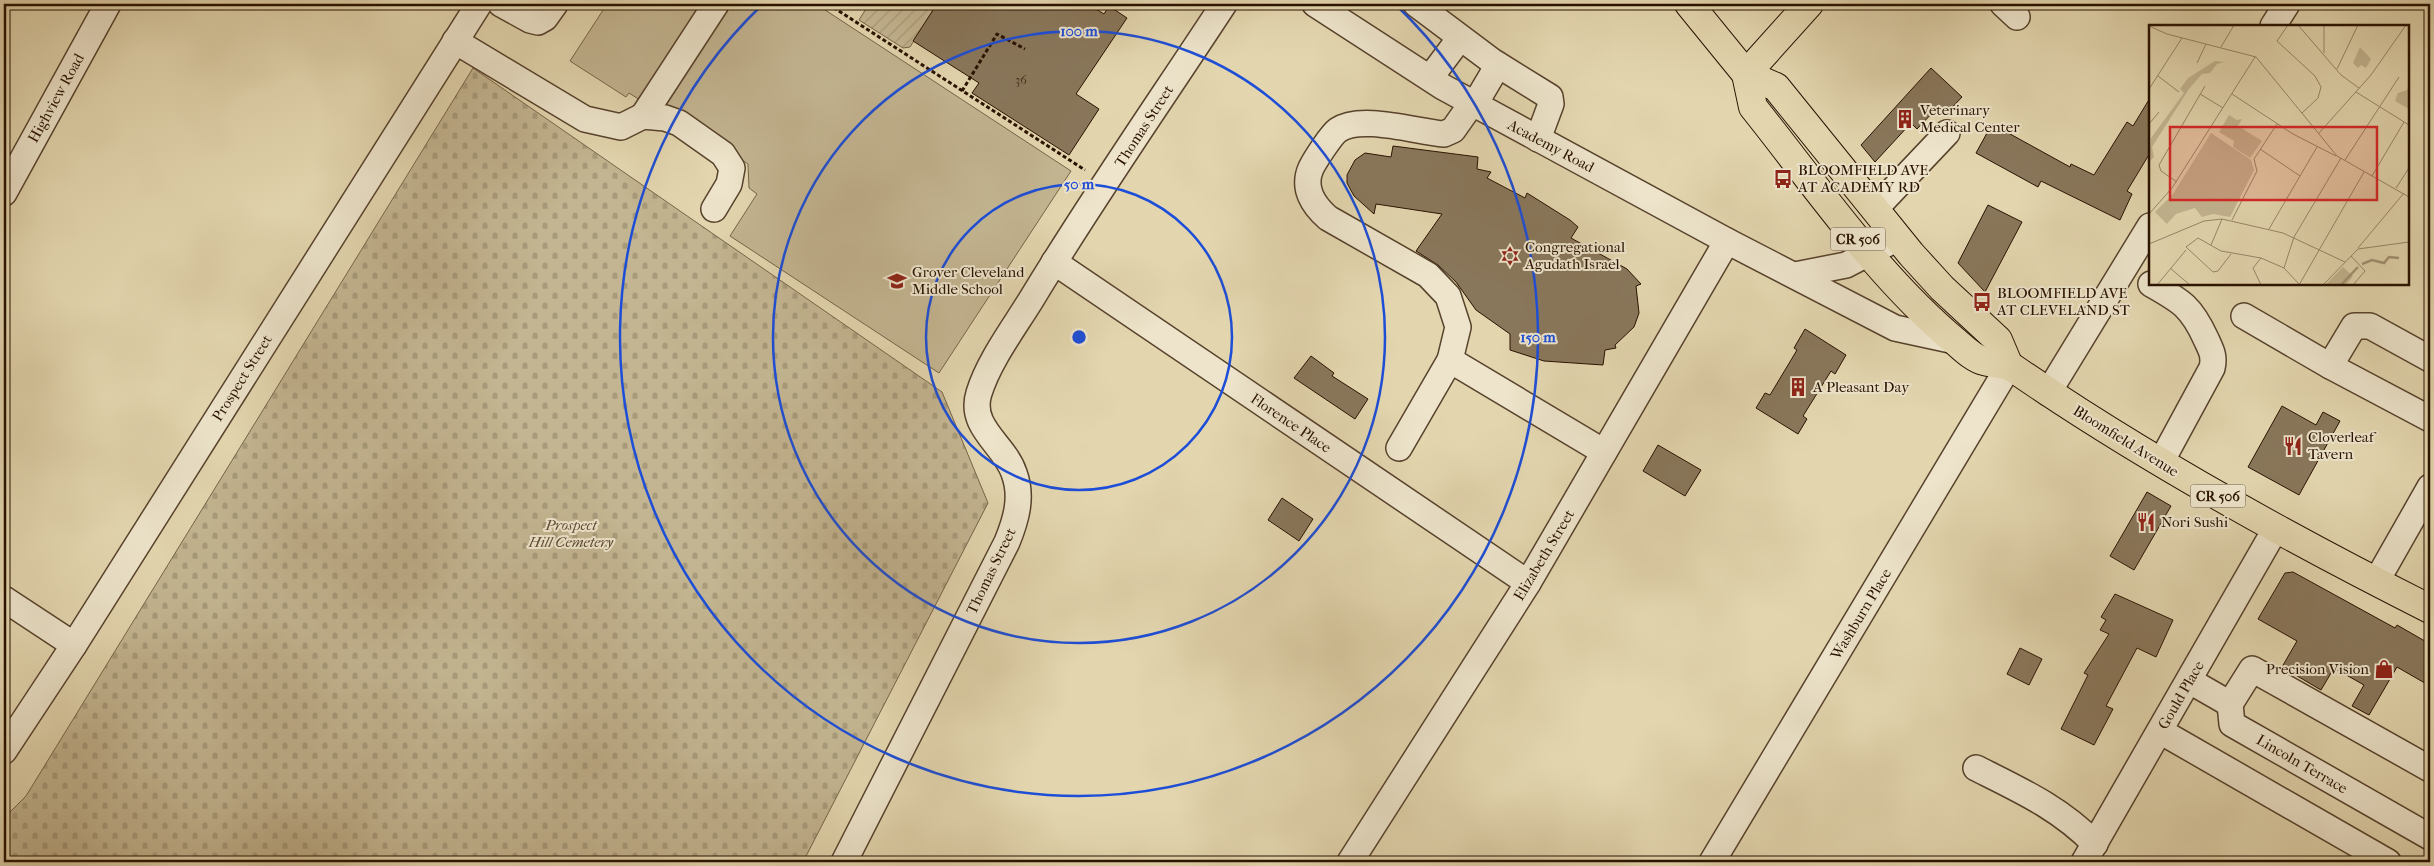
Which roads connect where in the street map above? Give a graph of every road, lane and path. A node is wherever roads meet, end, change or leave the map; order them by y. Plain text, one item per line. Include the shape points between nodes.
1 (108, 4) edge
2 (479, 4) edge
3 (501, 4) edge
4 (716, 4) edge
5 (828, 4) edge
6 (1224, 4) edge
7 (1315, 4) edge
8 (1416, 4) edge
9 (1689, 4) edge
10 (1809, 4) edge
11 (2287, 4) edge
12 (551, 9) edge
13 (2274, 25) edge
14 (1460, 38) junction
15 (455, 42) junction
16 (1025, 49) dead end
17 (1498, 64) junction
18 (1746, 74) junction
19 (1430, 78) junction
20 (962, 91) junction
21 (1473, 103) junction
22 (643, 116) junction
23 (1948, 134) dead end
24 (1538, 139) junction
25 (1085, 170) dead end
26 (4, 193) edge
27 (714, 209) dead end
28 (1875, 209) junction
29 (2149, 228) edge
30 (1898, 238) junction
31 (1727, 241) junction
32 (1869, 253) junction
33 (1054, 262) junction
34 (2125, 268) junction
35 (1795, 275) junction
36 (2149, 282) edge
37 (2154, 285) edge
38 (2244, 316) dead end
39 (1955, 341) junction
40 (2430, 359) edge
41 (1450, 360) junction
42 (2009, 366) junction
43 (2330, 366) junction
44 (2048, 392) junction
45 (2430, 419) edge
46 (1400, 448) dead end
47 (1604, 452) junction
48 (2161, 462) junction
49 (2430, 488) edge
50 (2276, 528) junction
51 (2376, 582) junction
52 (1528, 583) junction
53 (4, 599) edge
54 (2430, 610) edge
55 (74, 645) junction
56 (2190, 680) junction
57 (2230, 704) junction
58 (2160, 731) junction
59 (4, 752) edge
60 (1976, 768) dead end
61 (2430, 770) edge
62 (2430, 837) edge
63 (2089, 853) edge
64 (844, 862) edge
65 (1350, 862) edge
66 (1712, 862) edge
67 (2388, 862) edge

1 - 26 street, Highview Road
2 - 15 street, Prospect Street
3 - 12 street via 534,21 542,21
4 - 22 street
5 - 20 path
6 - 33 street, Thomas Street
7 - 19 street, Academy Road
8 - 14 street
9 - 18 main road, Bloomfield Avenue / CR 506
10 - 18 main road
11 - 13 street
14 - 17 street
14 - 19 street
15 - 22 street via 585,119 621,127
15 - 55 street, Prospect Street
16 - 20 path via 997,34
17 - 21 street
17 - 24 street via 1550,97 1551,104
18 - 28 main road, Bloomfield Avenue / CR 506 via 1776,87
18 - 32 main road, Bloomfield Avenue / CR 506 via 1753,107
19 - 21 street, Academy Road
20 - 25 path
21 - 24 street, Academy Road
21 - 41 street via 1453,130 1444,134 1376,125 1348,125 1336,131 1308,177 1314,206 1328,218 1428,275 1448,296 1458,327
22 - 27 street via 680,123 723,154 732,168 729,184
23 - 28 street
24 - 31 street, Academy Road
28 - 30 main road, Bloomfield Avenue / CR 506
29 - 34 street
30 - 32 street
30 - 42 main road, Bloomfield Avenue / CR 506 via 1942,288 1998,340
31 - 35 street, Academy Road
31 - 47 street, Elizabeth Street
32 - 35 street via 1846,264
32 - 39 main road, Bloomfield Avenue / CR 506
33 - 52 street, Florence Place
33 - 64 street, Thomas Street via 983,381 976,406 986,432 1014,471 1018,491 1015,522
34 - 36 street
34 - 44 street
35 - 39 street, Academy Road via 1895,328
37 - 48 street via 2181,302 2195,316 2215,358
38 - 43 street
39 - 42 main road, Bloomfield Avenue / CR 506 via 1981,361
40 - 43 street via 2370,326 2362,325 2354,326
41 - 46 street
41 - 47 street
42 - 44 main road, Bloomfield Avenue / CR 506
42 - 66 street, Washburn Place
43 - 45 street
44 - 48 main road, Bloomfield Avenue / CR 506
47 - 52 street, Elizabeth Street
48 - 50 main road, Bloomfield Avenue / CR 506
49 - 51 street
50 - 51 main road, Bloomfield Avenue / CR 506
50 - 56 street, Gould Place
51 - 54 main road, Bloomfield Avenue / CR 506
52 - 65 street, Elizabeth Street
53 - 55 street
55 - 59 street, Prospect Street
56 - 57 street
56 - 58 street, Gould Place
57 - 61 street via 2252,669
57 - 62 street, Lincoln Terrace via 2232,724
58 - 63 street, Gould Place
58 - 67 street
60 - 63 street via 2067,817

